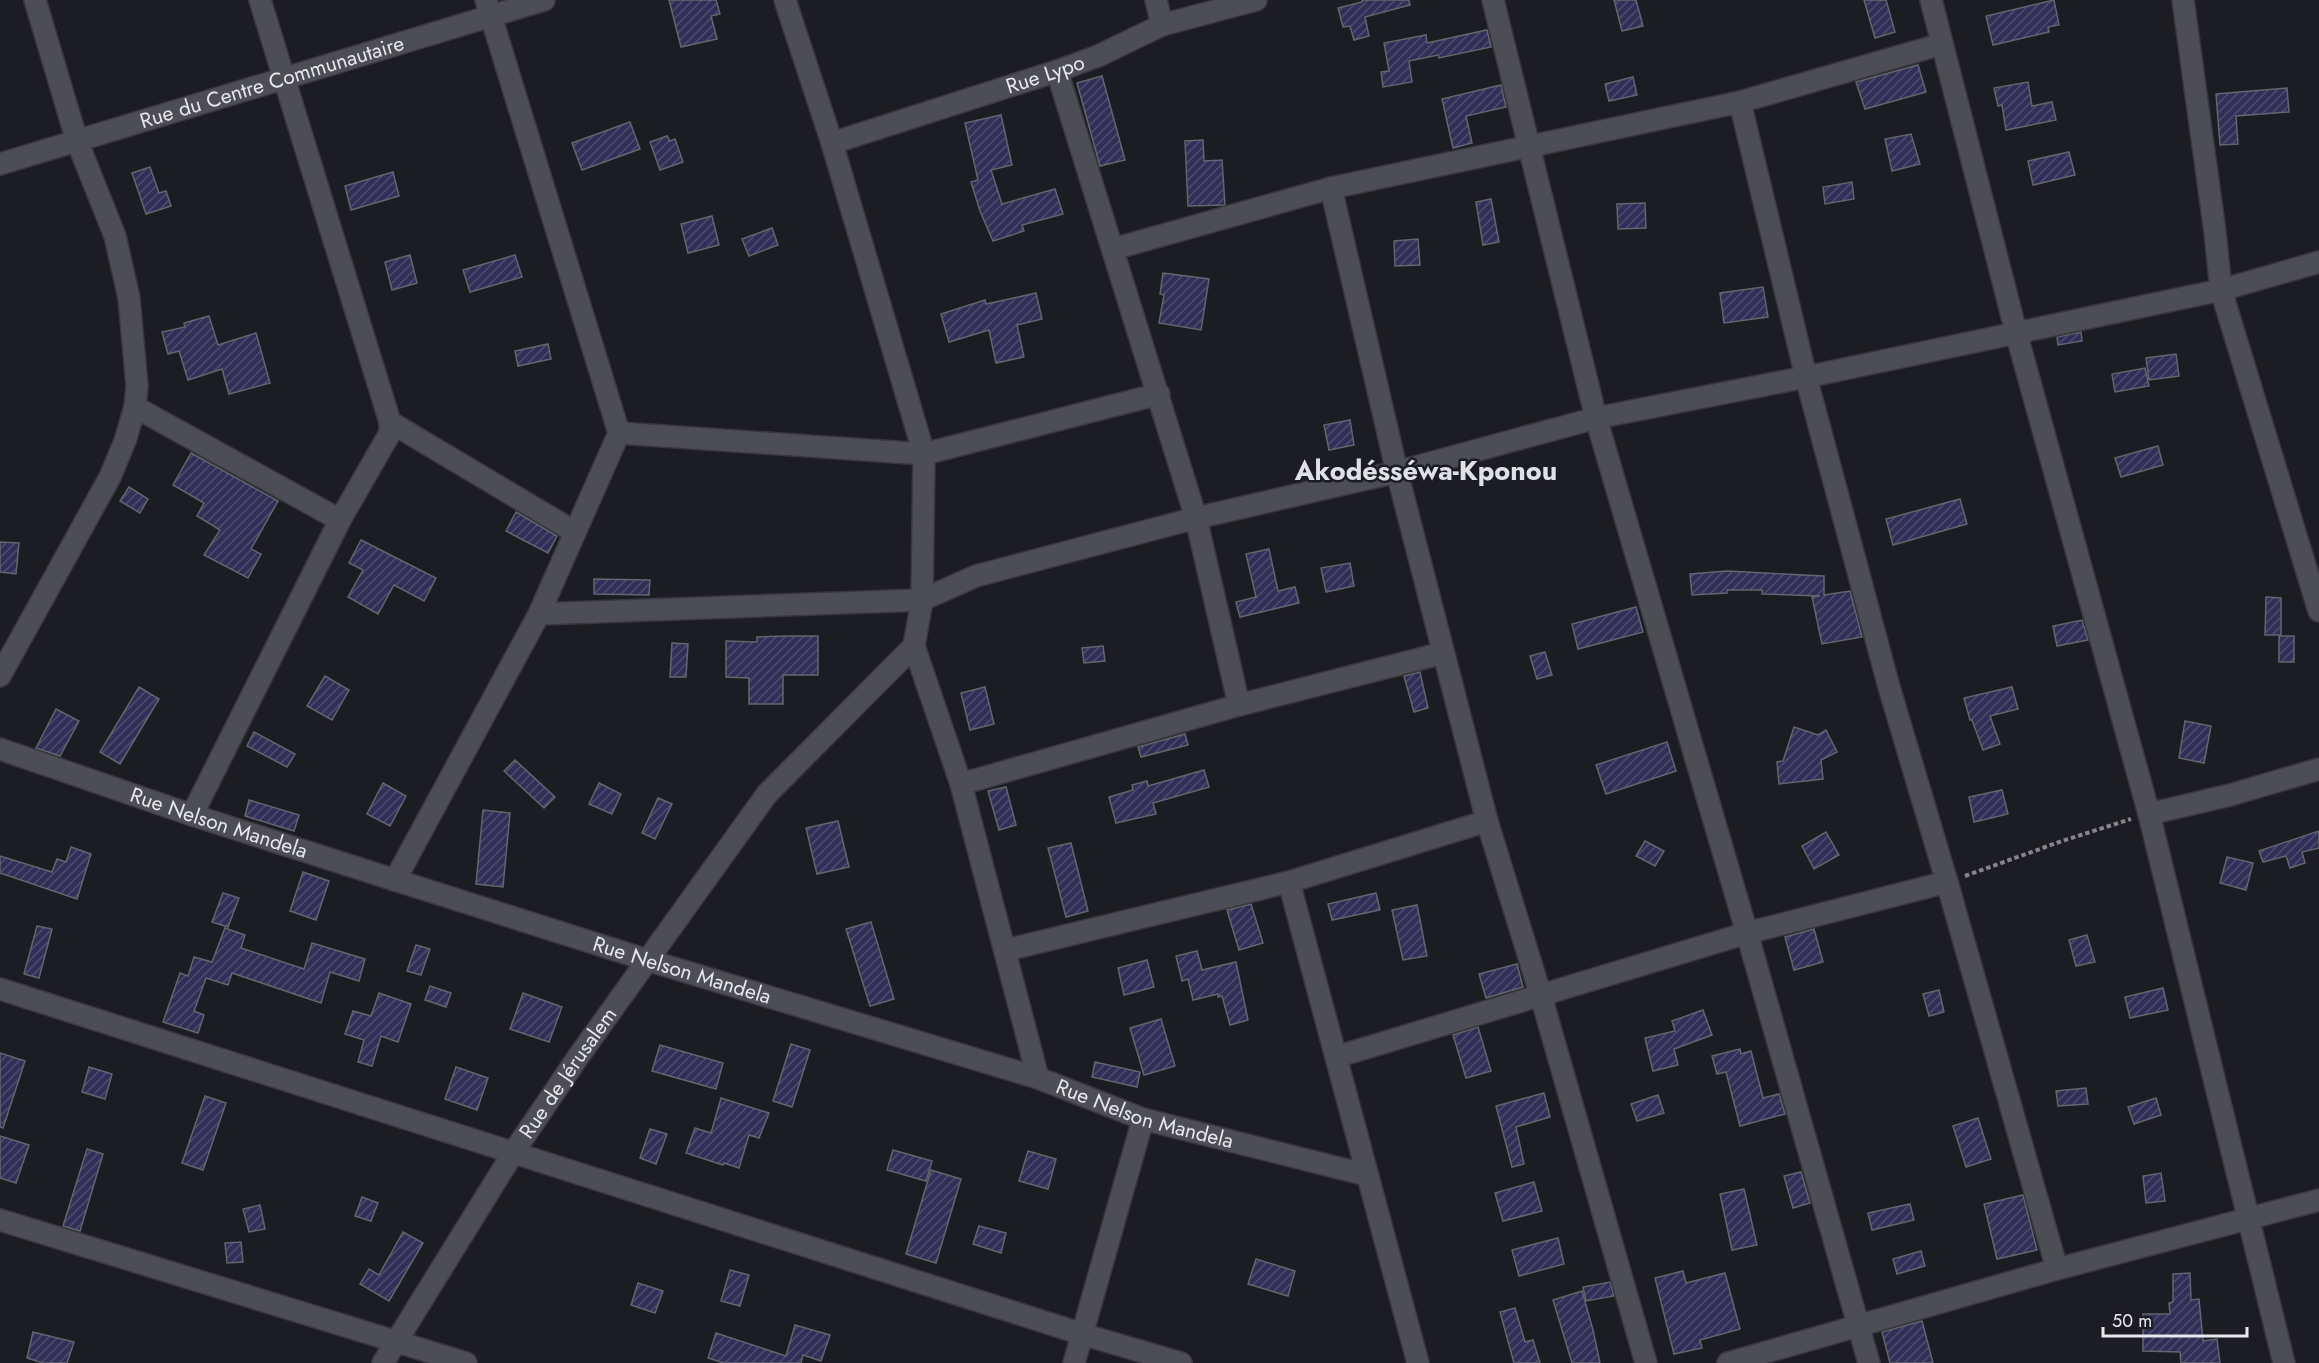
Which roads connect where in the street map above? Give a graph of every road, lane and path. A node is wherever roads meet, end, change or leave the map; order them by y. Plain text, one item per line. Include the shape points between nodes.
1 (35, 0) edge
2 (260, 0) edge
3 (544, 0) edge
4 (784, 0) edge
5 (1156, 0) edge
6 (1256, 0) edge
7 (1494, 0) edge
8 (1931, 0) edge
9 (2183, 0) edge
10 (489, 8) edge
11 (1162, 25) junction
12 (1942, 44) junction
13 (1057, 71) junction
14 (285, 79) junction
15 (1740, 102) junction
16 (77, 141) junction
17 (832, 143) junction
18 (1530, 148) junction
19 (0, 164) edge
20 (1331, 188) junction
21 (1113, 249) junction
22 (2319, 262) edge
23 (2221, 290) junction
24 (2016, 332) junction
25 (1806, 377) junction
26 (1158, 394) junction
27 (135, 406) junction
28 (1596, 418) junction
29 (390, 422) junction
30 (619, 433) junction
31 (924, 454) junction
32 (1397, 472) junction
33 (1196, 518) junction
34 (340, 520) junction
35 (575, 532) junction
36 (922, 600) junction
37 (2319, 611) edge
38 (539, 614) junction
39 (914, 646) junction
40 (1443, 653) junction
41 (0, 676) edge
42 (1239, 705) junction
43 (0, 749) edge
44 (2319, 769) edge
45 (961, 784) junction
46 (2149, 813) junction
47 (192, 815) junction
48 (1487, 821) junction
49 (394, 880) junction
50 (1289, 882) junction
51 (1947, 882) junction
52 (1747, 933) junction
53 (1006, 950) junction
54 (647, 960) junction
55 (0, 989) edge
56 (1541, 996) junction
57 (1336, 1057) junction
58 (1038, 1077) junction
59 (1143, 1119) junction
60 (513, 1154) junction
61 (1367, 1175) junction
62 (2319, 1200) edge
63 (0, 1220) edge
64 (2249, 1220) junction
65 (2057, 1269) junction
66 (1858, 1325) junction
67 (1082, 1334) junction
68 (396, 1340) junction
69 (383, 1363) edge
70 (466, 1363) edge
71 (1074, 1363) edge
72 (1181, 1363) edge
73 (1418, 1363) edge
74 (1646, 1363) edge
75 (1728, 1363) edge
76 (1869, 1363) edge
77 (2284, 1363) edge

1 - 16 street
2 - 14 street
3 - 10 street, Rue du Centre Communautaire
4 - 17 street
5 - 11 street
6 - 11 street, Rue Lypo
7 - 18 street
8 - 12 street
9 - 23 street
10 - 14 street, Rue du Centre Communautaire
10 - 30 street
11 - 13 street, Rue Lypo
12 - 15 street
12 - 24 street
13 - 17 street, Rue Lypo
13 - 21 street
14 - 16 street, Rue du Centre Communautaire
14 - 29 street
15 - 18 street
15 - 25 street
16 - 19 street, Rue du Centre Communautaire
16 - 27 street via 115,236 126,288 137,386
17 - 31 street
18 - 20 street
18 - 28 street
20 - 21 street
20 - 32 street
21 - 26 street
22 - 23 street
23 - 24 street
23 - 37 street
24 - 25 street
24 - 46 street
25 - 28 street
25 - 51 street via 1889,687
26 - 31 street
26 - 33 street
27 - 34 street
27 - 41 street via 110,477
28 - 32 street
28 - 52 street
29 - 34 street via 386,442
29 - 35 street
30 - 31 street
30 - 35 street
31 - 36 street
32 - 33 street
32 - 40 street
33 - 36 street via 976,576
33 - 42 street
34 - 47 street
35 - 38 street
36 - 38 street
36 - 39 street
38 - 49 street
39 - 45 street
39 - 54 street, Rue de Jérusalem via 767,794
40 - 42 street
40 - 48 street
42 - 45 street
43 - 47 street, Rue Nelson Mandela
44 - 46 street
45 - 53 street
46 - 51 path
46 - 64 street
47 - 49 street, Rue Nelson Mandela
48 - 50 street
48 - 56 street
49 - 54 street, Rue Nelson Mandela
50 - 53 street
50 - 57 street
51 - 52 street
51 - 65 street
52 - 56 street
52 - 66 street
53 - 58 street
54 - 58 street, Rue Nelson Mandela
54 - 60 street, Rue de Jérusalem
55 - 60 street
56 - 57 street
56 - 74 street
57 - 61 street
58 - 59 street, Rue Nelson Mandela
59 - 61 street, Rue Nelson Mandela
59 - 67 street
60 - 67 street
60 - 68 street, Rue de Jérusalem
61 - 73 street
62 - 64 street
63 - 68 street
64 - 65 street
64 - 77 street
65 - 66 street
66 - 75 street
66 - 76 street
67 - 71 street
67 - 72 street
68 - 69 street, Rue de Jérusalem
68 - 70 street

